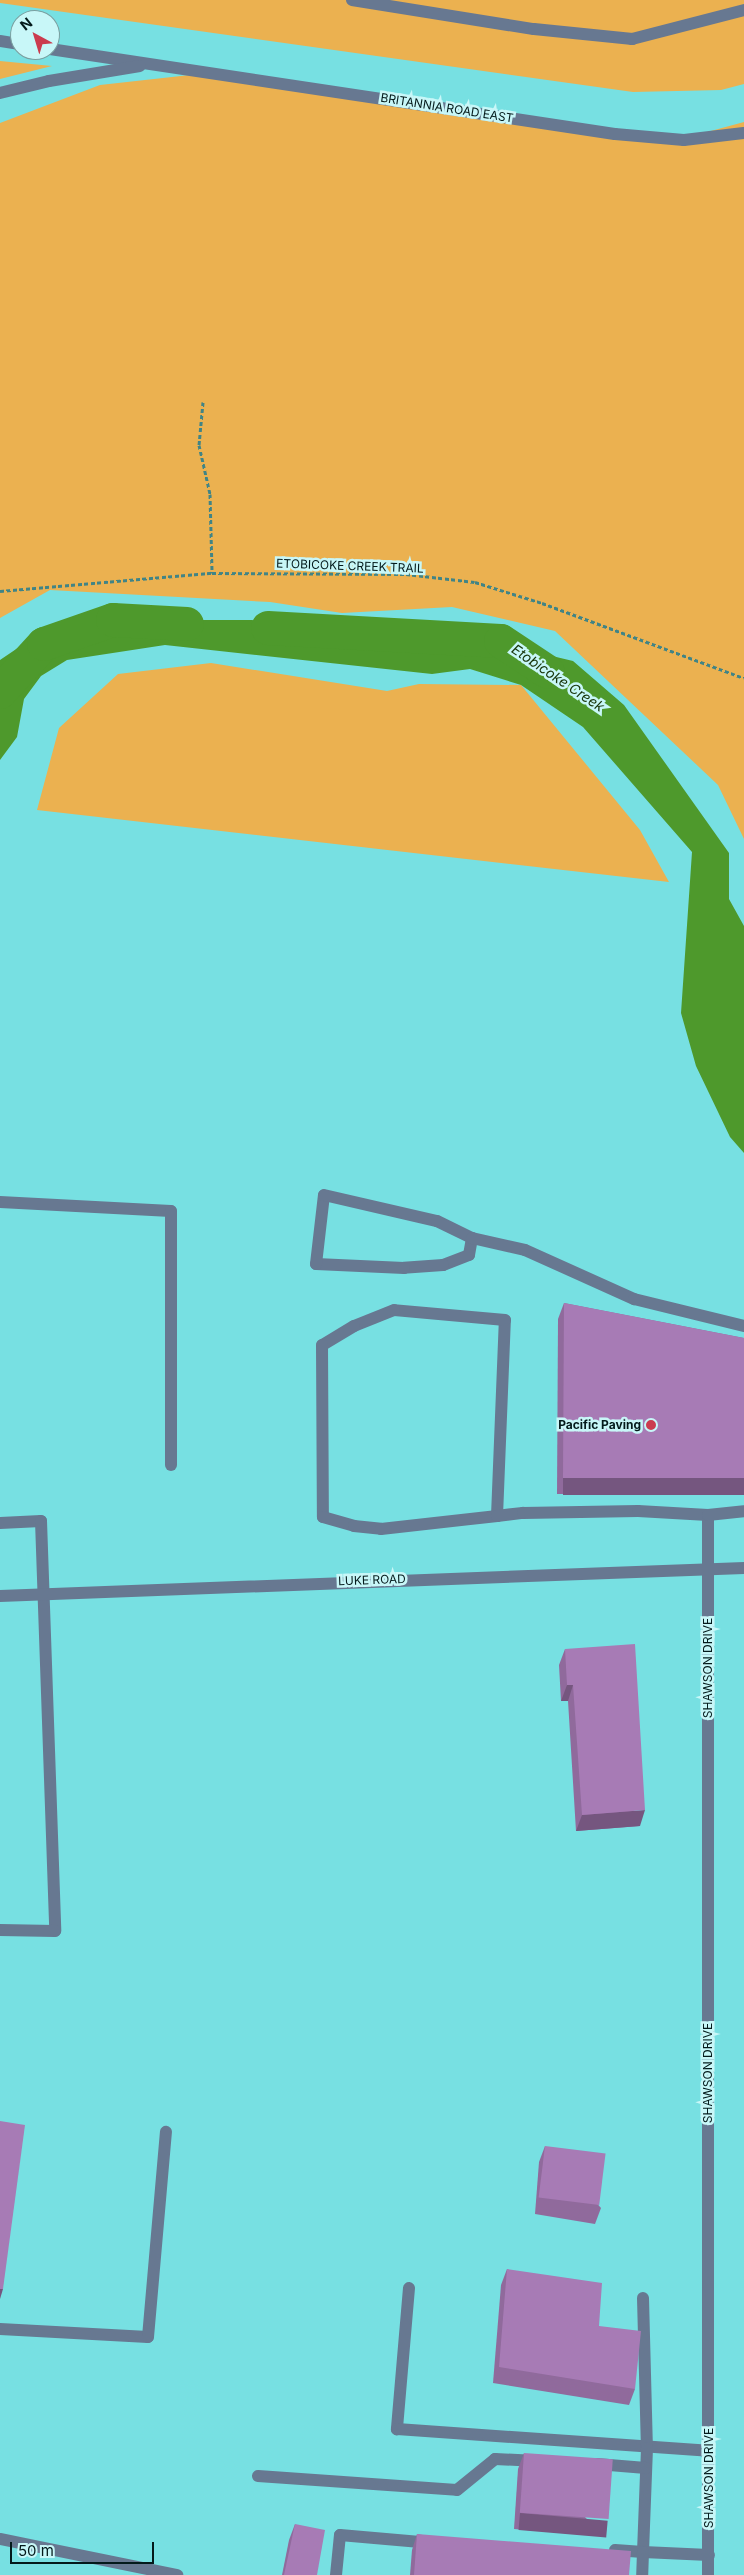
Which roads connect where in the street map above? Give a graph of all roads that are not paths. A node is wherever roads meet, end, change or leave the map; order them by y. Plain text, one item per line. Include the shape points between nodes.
1 (352, 0) edge
2 (744, 10) edge
3 (60, 50) edge
4 (151, 64) junction
5 (0, 93) edge
6 (744, 134) edge
7 (0, 1202) edge
8 (472, 1238) junction
9 (744, 1326) edge
10 (171, 1465) dead end
11 (744, 1510) edge
12 (708, 1515) junction
13 (497, 1516) junction
14 (0, 1523) edge
15 (744, 1568) edge
16 (708, 1571) junction
17 (44, 1594) junction
18 (0, 1596) edge
19 (0, 1930) edge
20 (166, 2132) dead end
21 (409, 2288) dead end
22 (642, 2298) dead end
23 (0, 2329) edge
24 (647, 2448) junction
25 (708, 2451) junction
26 (554, 2462) edge
27 (584, 2464) edge
28 (646, 2468) junction
29 (258, 2476) dead end
30 (0, 2539) edge
31 (448, 2545) edge
32 (603, 2550) edge
33 (642, 2552) junction
34 (708, 2555) junction
35 (177, 2575) edge
36 (336, 2575) edge
37 (642, 2575) edge
38 (708, 2575) edge

1 - 2 street via 534,29 632,39
3 - 4 street, BRITANNIA ROAD EAST
4 - 5 street via 49,81
4 - 6 street, BRITANNIA ROAD EAST via 615,134 684,140
7 - 10 street via 171,1211
8 - 8 street via 436,1222 324,1195 316,1264 404,1268 443,1265 469,1255
8 - 9 street via 526,1250 634,1299
11 - 12 street
12 - 13 street via 638,1511
12 - 16 street, SHAWSON DRIVE
13 - 13 street via 380,1529 323,1517 322,1346 354,1326 394,1310 505,1320
14 - 17 street via 41,1521
15 - 16 street, LUKE ROAD
16 - 17 street, LUKE ROAD via 362,1580
16 - 25 street, SHAWSON DRIVE
17 - 18 street, LUKE ROAD
17 - 19 street via 55,1931
20 - 23 street via 148,2337
21 - 24 street via 397,2429
22 - 24 street
24 - 25 street
24 - 28 street
25 - 34 street, SHAWSON DRIVE
26 - 29 street via 495,2459 457,2490
27 - 28 street
28 - 33 street
30 - 35 street
31 - 36 street via 340,2535
32 - 33 street
33 - 34 street
33 - 37 street
34 - 38 street, SHAWSON DRIVE

